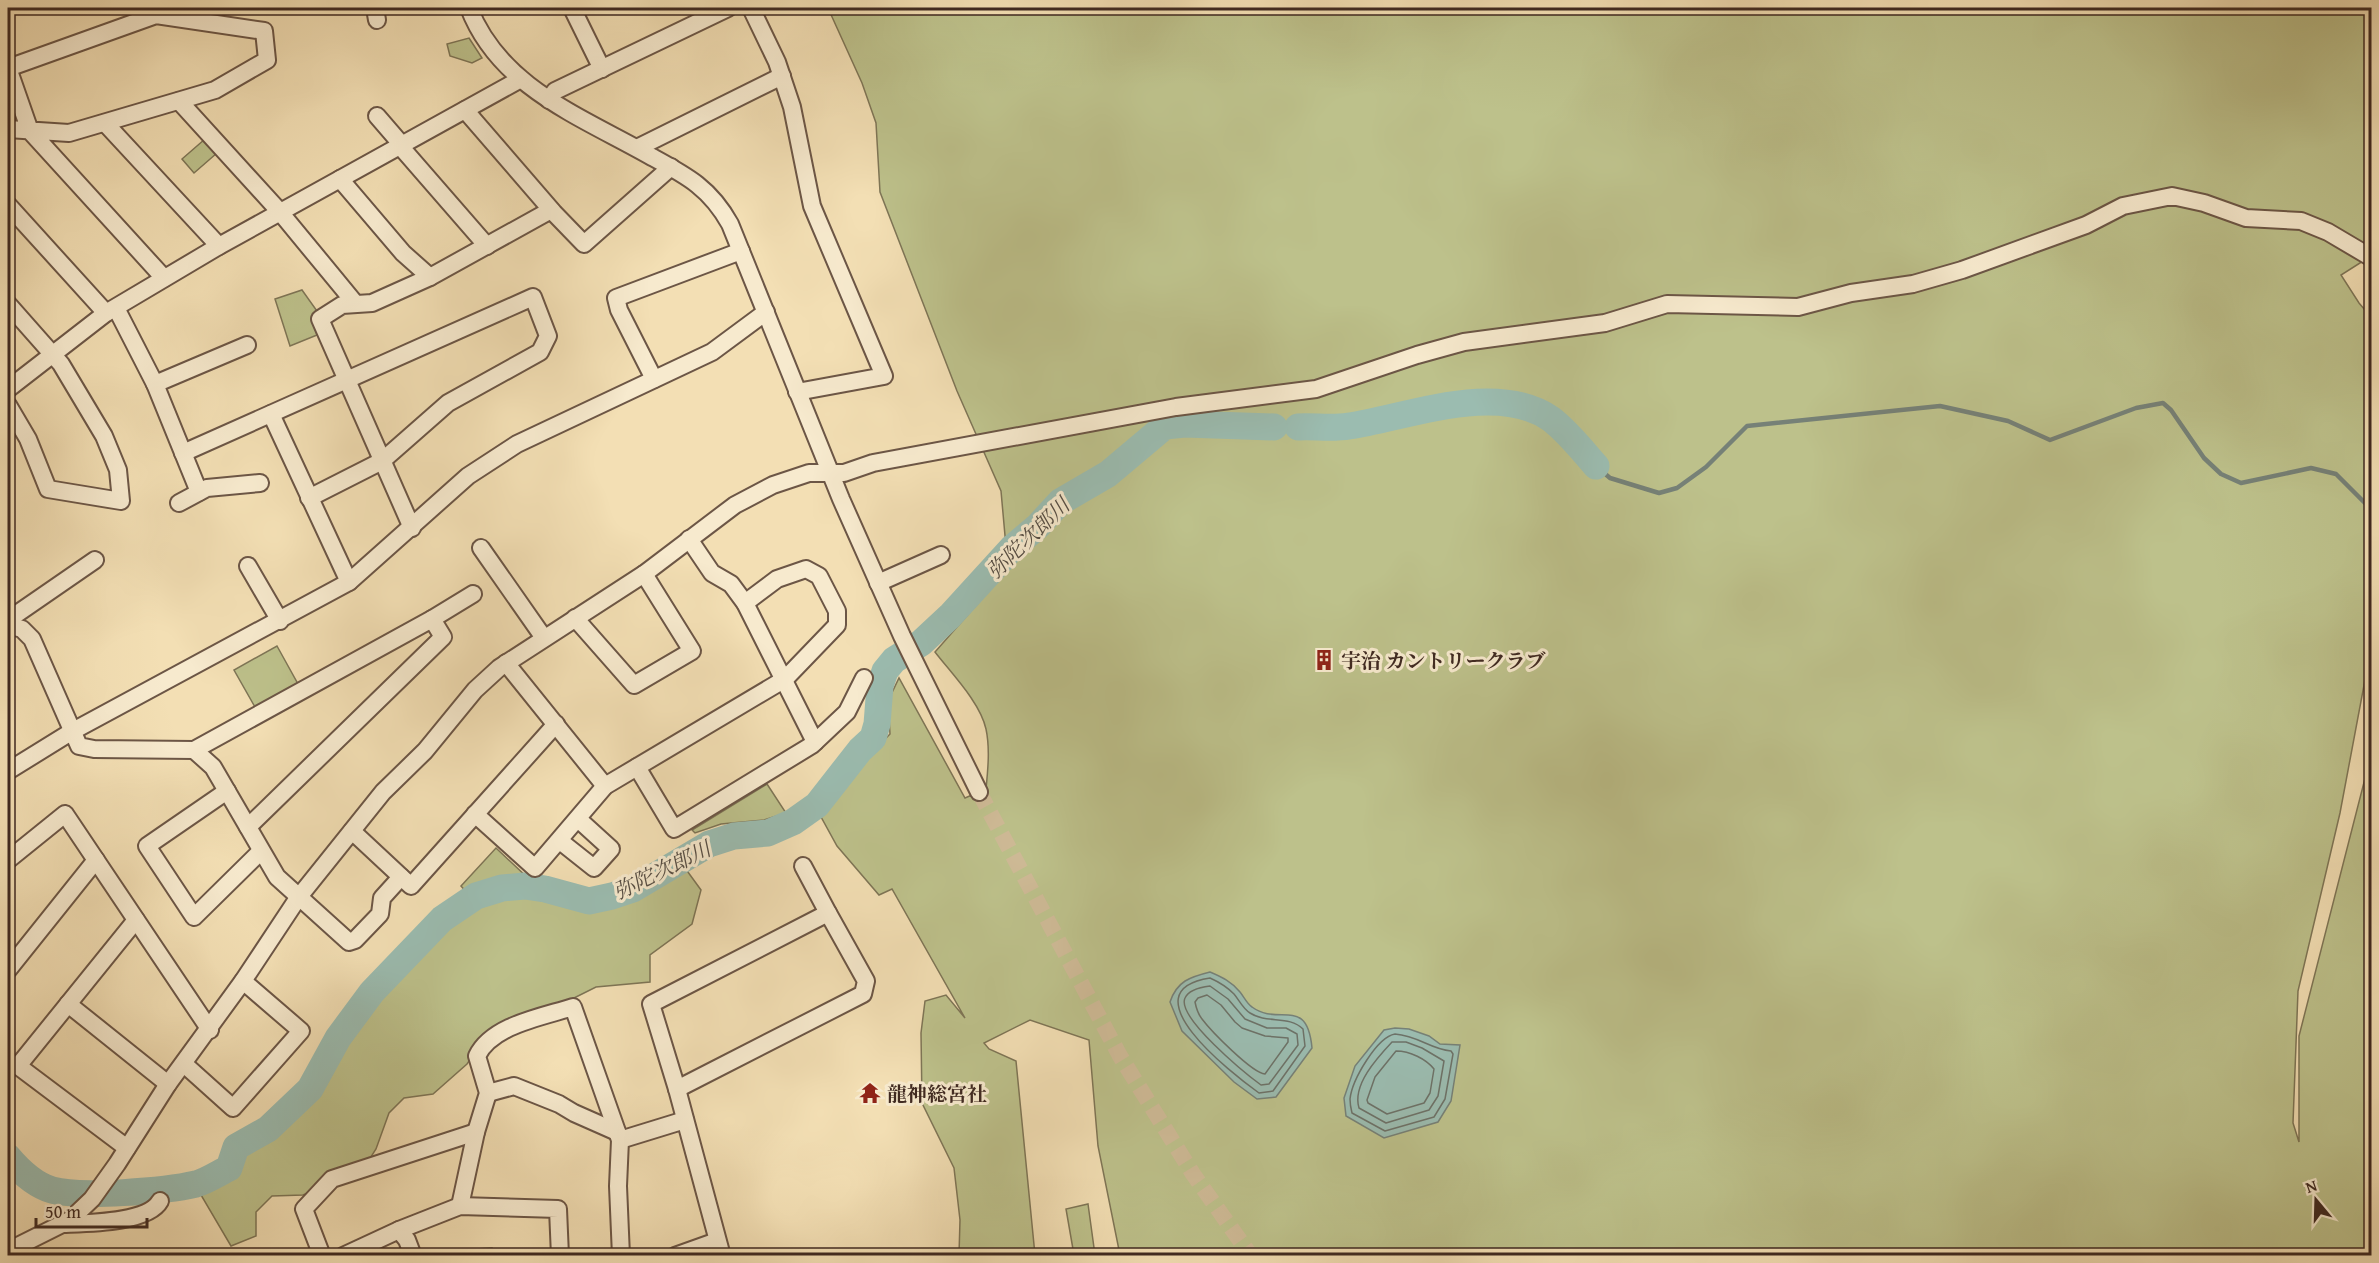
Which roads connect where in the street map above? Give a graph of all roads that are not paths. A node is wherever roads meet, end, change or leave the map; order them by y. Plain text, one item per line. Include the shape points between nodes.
1 (469, 8) edge
2 (572, 8) edge
3 (728, 8) edge
4 (751, 8) edge
5 (155, 11) edge
6 (8, 68) edge
7 (602, 69) junction
8 (782, 76) junction
9 (519, 80) junction
10 (549, 100) junction
11 (179, 101) junction
12 (465, 110) junction
13 (377, 116) dead end
14 (105, 123) junction
15 (8, 129) edge
16 (30, 131) junction
17 (401, 145) junction
18 (637, 148) junction
19 (671, 167) junction
20 (340, 179) junction
21 (8, 205) edge
22 (551, 210) junction
23 (280, 212) junction
24 (219, 246) junction
25 (487, 246) junction
26 (741, 251) junction
27 (2372, 258) edge
28 (430, 277) junction
29 (164, 279) junction
30 (355, 303) junction
31 (8, 304) edge
32 (111, 310) junction
33 (766, 312) junction
34 (247, 345) dead end
35 (53, 356) junction
36 (654, 379) junction
37 (346, 380) junction
38 (154, 384) junction
39 (8, 389) edge
40 (797, 392) junction
41 (8, 405) edge
42 (271, 414) junction
43 (183, 453) junction
44 (382, 461) junction
45 (830, 473) junction
46 (260, 483) dead end
47 (199, 492) junction
48 (309, 498) junction
49 (179, 503) dead end
50 (412, 528) junction
51 (689, 539) junction
52 (481, 548) dead end
53 (941, 555) dead end
54 (95, 560) dead end
55 (248, 566) dead end
56 (644, 574) junction
57 (349, 582) junction
58 (878, 583) junction
59 (473, 594) dead end
60 (745, 603) junction
61 (575, 618) junction
62 (432, 619) junction
63 (8, 620) edge
64 (280, 621) junction
65 (8, 625) edge
66 (544, 638) junction
67 (506, 663) junction
68 (864, 678) dead end
69 (785, 679) junction
70 (556, 724) junction
71 (71, 732) junction
72 (815, 742) junction
73 (194, 750) junction
74 (637, 767) junction
75 (8, 771) edge
76 (605, 786) junction
77 (227, 791) junction
78 (979, 792) tunnel mouth
79 (475, 814) junction
80 (578, 819) junction
81 (248, 827) junction
82 (352, 831) junction
83 (560, 841) junction
84 (261, 851) junction
85 (8, 860) edge
86 (96, 861) junction
87 (803, 866) dead end
88 (400, 877) junction
89 (298, 898) junction
90 (828, 913) junction
91 (136, 920) junction
92 (8, 970) edge
93 (243, 981) junction
94 (68, 1004) junction
95 (210, 1030) junction
96 (13, 1064) edge
97 (184, 1064) junction
98 (168, 1084) junction
99 (677, 1089) junction
100 (488, 1093) junction
101 (685, 1120) junction
102 (476, 1132) junction
103 (618, 1136) junction
104 (127, 1148) junction
105 (160, 1201) dead end
106 (460, 1206) junction
107 (56, 1228) junction
108 (399, 1230) junction
109 (720, 1248) edge
110 (8, 1254) edge
111 (322, 1256) edge
112 (343, 1256) edge
113 (412, 1256) edge
114 (560, 1256) edge
115 (621, 1256) edge
116 (675, 1256) edge

1 - 9 street via 487,42
2 - 7 street
3 - 7 street
4 - 8 street
5 - 6 street
5 - 11 street via 264,31 267,60 215,90
6 - 16 street
7 - 10 street via 555,91
8 - 18 street
8 - 40 street via 812,206 884,376
9 - 10 street
9 - 12 street
10 - 18 street
11 - 14 street
11 - 23 street
12 - 17 street
12 - 22 street
13 - 17 street
14 - 16 street via 69,133
14 - 24 street
15 - 16 street
16 - 29 street
17 - 20 street
17 - 25 street
18 - 19 street
19 - 22 street via 584,244
19 - 26 street via 716,201
20 - 23 street
20 - 28 street via 403,253
21 - 32 street
22 - 25 street
23 - 24 street
23 - 30 street
24 - 29 street
25 - 28 street
26 - 33 street
26 - 36 street via 616,298
27 - 45 street via 2301,221 2246,218 2172,196 2123,206 2086,225 1913,284 1851,293 1798,307 1667,304 1605,323 1464,342 1316,389 1176,407
28 - 30 street via 372,303
29 - 32 street
30 - 37 street via 342,305 320,319
31 - 35 street
32 - 35 street
32 - 38 street
33 - 36 street via 712,352
33 - 40 street
34 - 38 street
35 - 39 street
35 - 41 street via 104,436 118,470 121,501 48,489 28,439
36 - 50 street via 517,444 468,476
37 - 42 street
37 - 44 street
37 - 44 street via 533,297 548,336 540,352 448,403
38 - 43 street
40 - 45 street
42 - 43 street
42 - 48 street
43 - 47 street
44 - 48 street
44 - 50 street
45 - 51 street via 809,473 773,485 735,505
45 - 58 street
46 - 47 street
47 - 49 street
48 - 57 street
50 - 57 street
51 - 56 street
51 - 60 street via 712,573 731,584
52 - 66 street
53 - 58 street
54 - 63 street
55 - 64 street
56 - 61 street
56 - 61 street via 692,651 634,685
57 - 64 street
58 - 78 street
59 - 62 street
60 - 69 street
60 - 69 street via 777,579 806,569 819,576 837,611 837,625
61 - 66 street
62 - 73 street
62 - 81 street via 442,637
64 - 71 street
65 - 71 street via 22,629 32,639
66 - 67 street
67 - 70 street
67 - 82 street via 475,690
68 - 72 street via 847,711
69 - 72 street
69 - 74 street
70 - 76 street
70 - 79 street
71 - 73 street via 79,746 94,749
71 - 75 street
72 - 74 street via 674,829
73 - 77 street via 213,767
74 - 76 street
76 - 80 street
77 - 81 street
77 - 84 street via 147,846 194,917
79 - 83 street via 535,868
79 - 88 street via 411,886
80 - 83 street
80 - 83 street via 611,849 594,868
81 - 84 street
82 - 88 street
82 - 89 street
84 - 89 street via 277,877
85 - 86 street via 65,814
86 - 91 street
86 - 92 street
87 - 90 street
88 - 89 street via 382,898 380,914 349,942
89 - 93 street
90 - 99 street via 651,1005
90 - 99 street via 866,981 863,993
91 - 94 street
91 - 95 street
93 - 95 street
93 - 97 street via 301,1031 233,1108
94 - 96 street
94 - 98 street
95 - 97 street
96 - 104 street
97 - 98 street
98 - 104 street
99 - 101 street
100 - 102 street
100 - 103 street via 514,1086 559,1104
100 - 103 street via 477,1056 481,1048 502,1031 573,1007
101 - 103 street
101 - 109 street
102 - 106 street
102 - 111 street via 332,1179 304,1209
103 - 115 street
104 - 107 street via 82,1209
105 - 107 street via 143,1215
106 - 108 street
106 - 114 street via 558,1209
107 - 110 street
108 - 112 street
108 - 113 street
109 - 116 street

